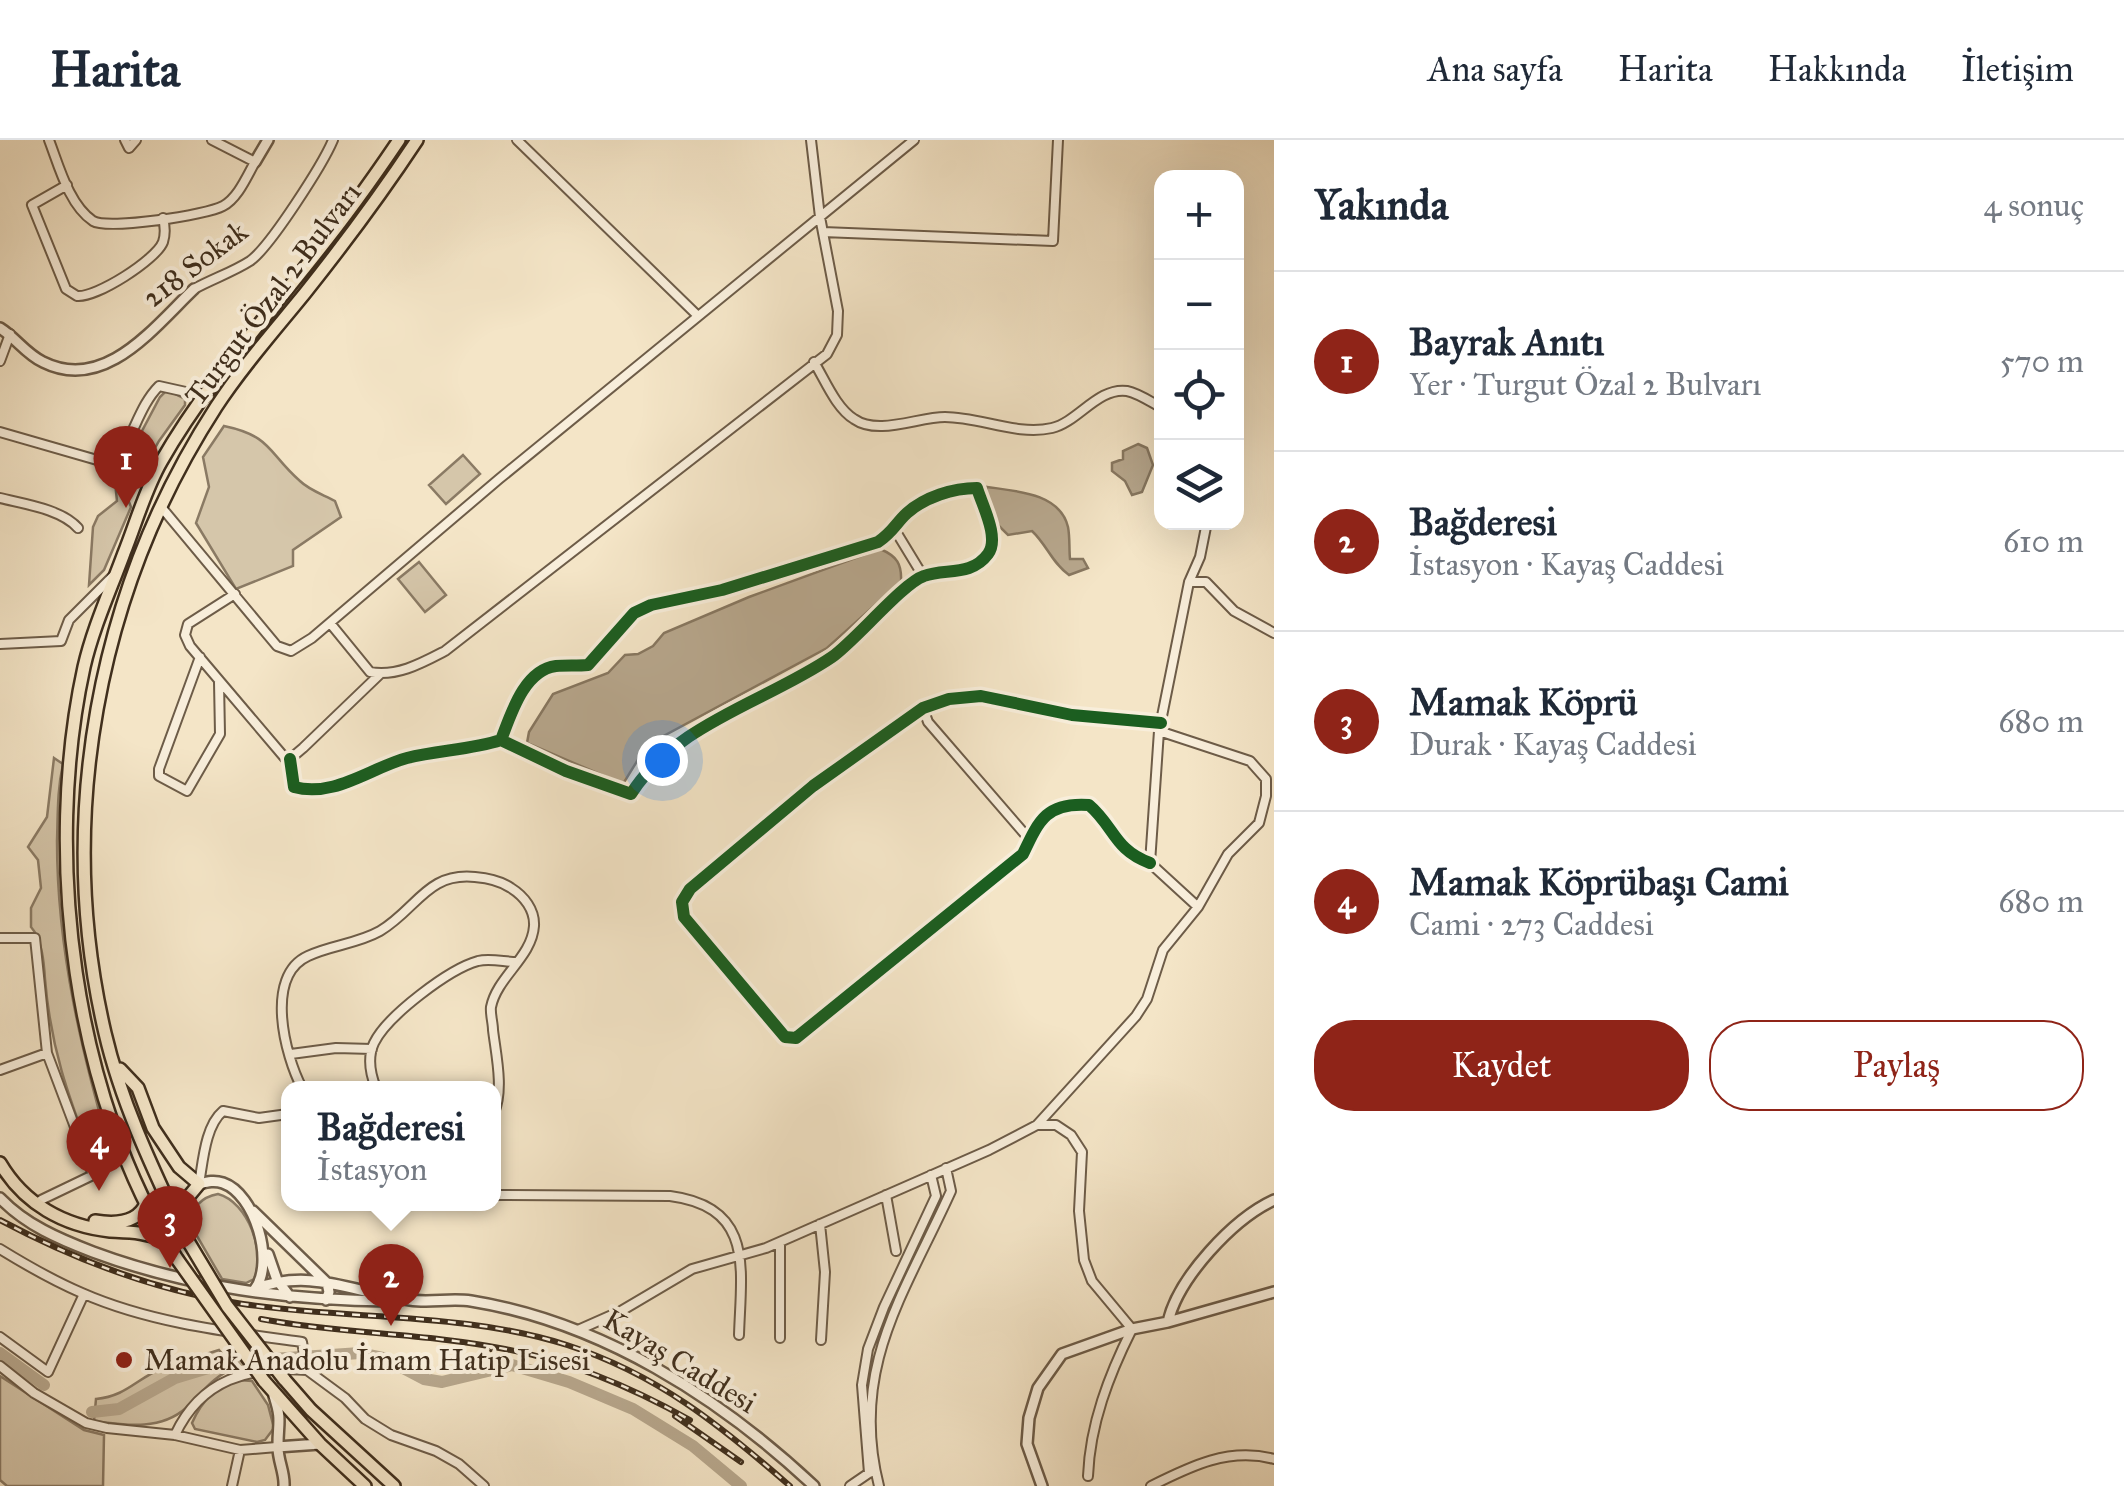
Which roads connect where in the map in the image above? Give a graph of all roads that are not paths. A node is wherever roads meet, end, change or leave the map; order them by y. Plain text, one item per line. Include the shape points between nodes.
1 (48, 140) edge
2 (125, 140) edge
3 (136, 140) edge
4 (212, 140) edge
5 (268, 140) edge
6 (334, 140) edge
7 (399, 140) edge
8 (417, 140) edge
9 (516, 140) edge
10 (811, 140) edge
11 (914, 140) edge
12 (1058, 140) edge
13 (256, 162) junction
14 (67, 184) junction
15 (820, 216) junction
16 (163, 218) junction
17 (823, 232) junction
18 (194, 289) joint
19 (698, 316) junction
20 (0, 328) edge
21 (10, 334) junction
22 (0, 361) edge
23 (814, 362) junction
24 (204, 396) junction
25 (1154, 404) edge
26 (0, 432) edge
27 (0, 498) edge
28 (160, 507) junction
29 (78, 528) dead end
30 (895, 530) junction
31 (1205, 530) edge
32 (1200, 557) junction
33 (117, 573) junction
34 (924, 576) junction
35 (1189, 582) junction
36 (1206, 582) junction
37 (236, 594) junction
38 (83, 605) junction
39 (102, 610) junction
40 (330, 623) junction
41 (1274, 634) edge
42 (0, 644) edge
43 (200, 658) junction
44 (380, 674) junction
45 (219, 680) junction
46 (924, 708) junction
47 (1160, 727) junction
48 (500, 740) junction
49 (290, 759) junction
50 (1030, 840) junction
51 (1150, 863) junction
52 (1198, 907) junction
53 (0, 938) edge
54 (518, 962) junction
55 (372, 1049) junction
56 (47, 1053) junction
57 (291, 1054) junction
58 (112, 1058) junction
59 (0, 1070) edge
60 (300, 1081) edge
61 (372, 1081) edge
62 (498, 1081) edge
63 (281, 1115) edge
64 (1037, 1125) junction
65 (0, 1150) edge
66 (0, 1164) edge
67 (946, 1168) junction
68 (931, 1175) junction
69 (199, 1184) junction
70 (501, 1194) edge
71 (886, 1195) junction
72 (0, 1198) edge
73 (42, 1200) junction
74 (1274, 1200) edge
75 (146, 1203) junction
76 (247, 1206) junction
77 (820, 1224) junction
78 (182, 1231) junction
79 (260, 1233) junction
80 (164, 1240) junction
81 (780, 1242) junction
82 (0, 1249) edge
83 (896, 1251) dead end
84 (742, 1254) junction
85 (277, 1280) junction
86 (327, 1283) junction
87 (250, 1290) junction
88 (1274, 1292) edge
89 (84, 1294) junction
90 (290, 1297) junction
91 (326, 1300) junction
92 (413, 1301) junction
93 (1168, 1322) junction
94 (1132, 1328) junction
95 (578, 1330) junction
96 (739, 1335) dead end
97 (0, 1337) edge
98 (780, 1338) dead end
99 (821, 1340) dead end
100 (305, 1361) junction
101 (0, 1366) edge
102 (273, 1394) junction
103 (175, 1435) junction
104 (320, 1444) junction
105 (277, 1447) junction
106 (240, 1450) junction
107 (1274, 1459) edge
108 (1088, 1476) dead end
109 (875, 1479) edge
110 (232, 1486) edge
111 (284, 1486) edge
112 (365, 1486) edge
113 (394, 1486) edge
114 (484, 1486) edge
115 (814, 1486) edge
116 (850, 1486) edge
117 (1042, 1486) edge
118 (1151, 1486) edge

1 - 14 street
2 - 3 street via 130,148
4 - 13 street
5 - 13 street
6 - 18 street, 218 Sokak via 265,246 249,262
7 - 24 main road, Turgut Özal 2 Bulvarı
8 - 28 main road, Turgut Özal 2 Bulvarı via 218,404
9 - 19 street
10 - 15 street
11 - 15 street
12 - 17 street via 1053,241
13 - 16 street via 227,204
14 - 16 street via 82,213 98,225
14 - 16 street via 32,206 66,288 76,296 90,296 153,254 164,240
15 - 17 street
15 - 19 street
17 - 23 street via 837,335
18 - 21 street, 218 Sokak via 99,368 43,362
19 - 40 street
20 - 21 street, 218 Sokak
21 - 22 street
23 - 25 street via 844,411 867,426 942,417 1046,430 1107,394 1130,392
23 - 44 street via 445,651
24 - 26 street via 158,386 111,464
24 - 33 main road, Turgut Özal 2 Bulvarı via 160,464
27 - 29 street
28 - 37 street
28 - 58 main road, Turgut Özal 2 Bulvarı via 104,667 90,757 86,892
30 - 34 street
30 - 34 street via 906,514 938,495 977,488 990,553 973,566
30 - 48 street via 878,542 634,614 588,665 540,672
31 - 32 street
32 - 35 street
32 - 36 street
33 - 38 street
33 - 39 main road, Turgut Özal 2 Bulvarı
34 - 48 street via 832,656 672,748 631,794
35 - 36 street
35 - 47 street
36 - 41 street via 1234,611
37 - 40 street via 277,646 291,651
37 - 43 street via 188,624 185,635
38 - 39 street
38 - 42 street via 68,620 61,642
39 - 75 main road, Turgut Özal 2 Bulvarı via 84,667 67,785 72,959 93,1058
40 - 44 street via 370,672
43 - 45 street
43 - 45 street via 159,769 159,776 187,791 220,734
44 - 49 street
45 - 49 street
46 - 47 street via 981,696
46 - 50 street via 928,722
46 - 50 street via 813,786 690,889 682,902 684,917 698,936 785,1037 796,1038 1024,854
47 - 51 street
47 - 52 street via 1250,761 1266,779 1259,823 1228,854
48 - 49 street via 412,757 316,791 294,787
50 - 51 street via 1041,818 1060,806 1089,805 1124,850
51 - 52 street
52 - 64 street via 1163,950 1136,1016
53 - 56 street via 35,938
54 - 55 street via 485,959 447,974 406,1007
54 - 57 street via 534,926 522,896 478,877 441,879 381,930 296,963 281,1009
54 - 62 street via 491,1007
55 - 57 street
55 - 61 street
56 - 59 street
56 - 73 street via 92,1175
57 - 60 street
58 - 69 main road via 138,1088 153,1128 179,1167
58 - 78 main road, Turgut Özal 2 Bulvarı
63 - 69 street via 223,1111
64 - 67 street
64 - 94 street via 1056,1124 1082,1152 1084,1260
65 - 73 main road
66 - 80 main road via 48,1212
67 - 68 street
67 - 109 street via 951,1191 879,1348 870,1388
68 - 71 street
68 - 109 street via 936,1196 868,1349 862,1384
69 - 76 street via 226,1184
69 - 78 main road via 188,1196
70 - 84 street via 697,1200 734,1233
71 - 77 street
71 - 83 street
72 - 87 street via 40,1229 130,1266
73 - 75 main road via 78,1217 111,1222 135,1218
74 - 93 street via 1240,1224 1185,1281
75 - 80 main road, Turgut Özal 2 Bulvarı
76 - 79 street
76 - 86 street
77 - 81 street
77 - 99 street
78 - 113 main road, Turgut Özal 2 Bulvarı, bridge via 227,1306 284,1379
79 - 85 street
79 - 87 street via 263,1277
80 - 102 main road, Turgut Özal 2 Bulvarı, bridge
81 - 84 street
81 - 98 street
82 - 89 street
84 - 95 street via 692,1268
84 - 96 street
85 - 86 street, Kayaş Caddesi
85 - 87 street, Kayaş Caddesi
85 - 90 street
86 - 91 street
86 - 92 street, Kayaş Caddesi
87 - 90 street
88 - 93 street
89 - 97 street via 48,1372
89 - 100 street via 182,1322 302,1342
90 - 91 street
91 - 92 street
92 - 95 street, Kayaş Caddesi via 468,1301
93 - 94 street
94 - 108 street via 1090,1443
94 - 117 street via 1062,1354 1038,1388 1027,1444
95 - 115 street, Kayaş Caddesi via 708,1399
100 - 103 street via 222,1382 200,1399
100 - 114 street via 365,1419 436,1451
101 - 103 street via 86,1422
102 - 104 main road, Turgut Özal 2 Bulvarı
102 - 105 street via 281,1428
103 - 106 street
104 - 105 street
104 - 112 main road, Turgut Özal 2 Bulvarı
105 - 106 street
105 - 111 street
106 - 110 street
107 - 118 street via 1231,1454
109 - 116 street

